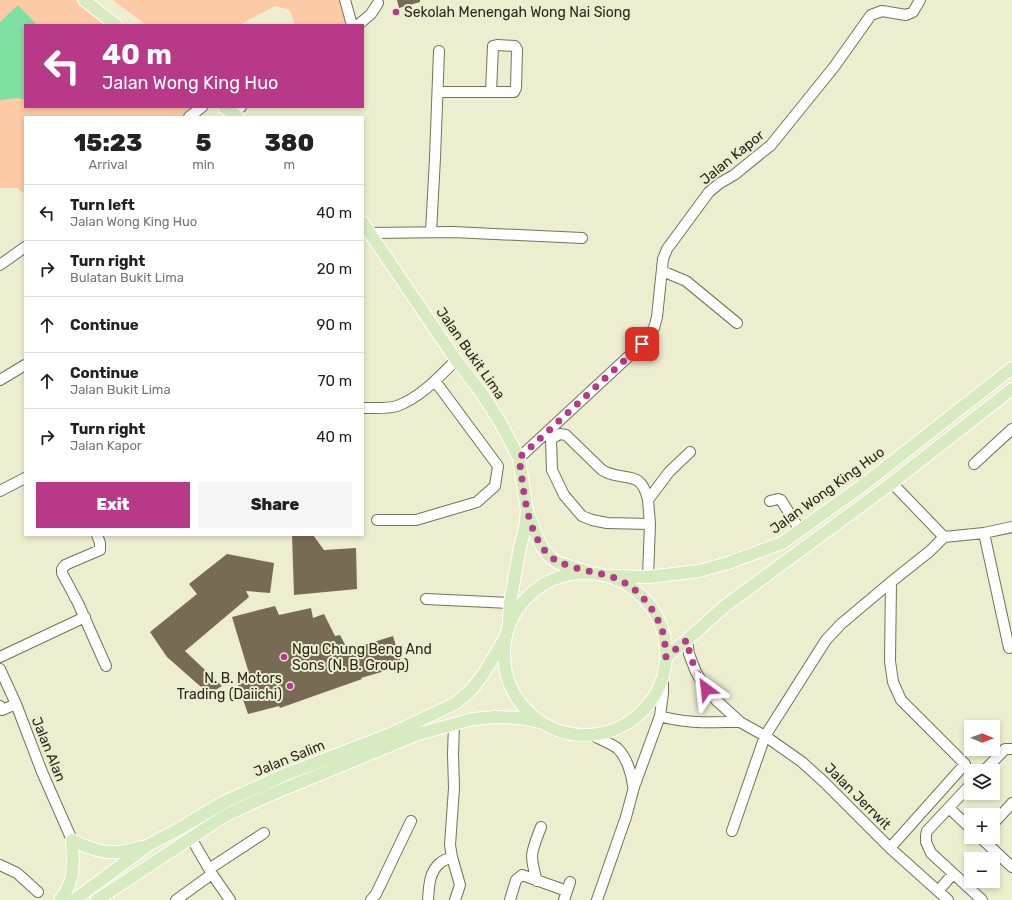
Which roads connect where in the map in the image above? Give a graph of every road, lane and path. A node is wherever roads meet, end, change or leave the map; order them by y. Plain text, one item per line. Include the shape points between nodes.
1 (84, 0) edge
2 (345, 0) edge
3 (920, 0) edge
4 (378, 3) dead end
5 (115, 24) edge
6 (352, 24) edge
7 (359, 24) edge
8 (439, 51) dead end
9 (438, 92) junction
10 (491, 92) junction
11 (201, 108) edge
12 (190, 116) edge
13 (366, 228) edge
14 (431, 232) junction
15 (582, 238) dead end
16 (24, 248) edge
17 (0, 265) edge
18 (662, 271) junction
19 (737, 323) dead end
20 (456, 360) junction
21 (24, 366) edge
22 (1012, 368) edge
23 (0, 380) edge
24 (435, 381) junction
25 (1012, 389) edge
26 (364, 408) edge
27 (1012, 429) edge
28 (548, 436) junction
29 (690, 452) dead end
30 (519, 458) junction
31 (974, 464) dead end
32 (24, 479) edge
33 (892, 483) junction
34 (0, 491) edge
35 (648, 500) junction
36 (770, 501) dead end
37 (527, 511) junction
38 (377, 520) dead end
39 (650, 524) junction
40 (1012, 527) edge
41 (800, 530) junction
42 (984, 533) junction
43 (98, 536) edge
44 (944, 538) junction
45 (589, 572) junction
46 (610, 576) junction
47 (648, 577) junction
48 (891, 582) junction
49 (426, 599) dead end
50 (510, 602) junction
51 (85, 617) junction
52 (1009, 628) edge
53 (507, 633) junction
54 (687, 640) junction
55 (1010, 648) dead end
56 (0, 657) edge
57 (666, 657) junction
58 (106, 666) dead end
59 (0, 669) edge
60 (662, 677) junction
61 (16, 704) junction
62 (0, 706) edge
63 (660, 716) junction
64 (542, 722) junction
65 (740, 722) junction
66 (454, 724) junction
67 (592, 735) junction
68 (765, 736) junction
69 (1012, 749) edge
70 (991, 764) edge
71 (634, 788) junction
72 (964, 792) edge
73 (1011, 805) edge
74 (949, 808) junction
75 (1000, 817) edge
76 (411, 821) dead end
77 (964, 822) edge
78 (541, 827) dead end
79 (732, 831) dead end
80 (264, 833) dead end
81 (191, 838) junction
82 (72, 840) junction
83 (150, 844) junction
84 (987, 844) edge
85 (890, 848) junction
86 (452, 857) junction
87 (0, 865) edge
88 (1012, 867) edge
89 (210, 871) junction
90 (953, 874) junction
91 (537, 881) junction
92 (567, 891) edge
93 (938, 891) junction
94 (38, 892) dead end
95 (60, 900) edge
96 (74, 900) edge
97 (97, 900) edge
98 (176, 900) edge
99 (230, 900) edge
100 (371, 900) edge
101 (428, 900) edge
102 (455, 900) edge
103 (510, 900) edge
104 (597, 900) edge
105 (948, 900) edge
106 (982, 900) edge

1 - 5 main road
2 - 6 street
3 - 18 street, Jalan Kapor via 913,12 906,15 882,11 871,15 834,67 771,145 709,192 667,249
4 - 7 street via 371,14
8 - 9 street
9 - 10 street
9 - 14 street
10 - 10 street via 514,92 517,49 515,46 492,46
11 - 12 street
13 - 14 street
13 - 20 main road, Jalan Bukit Lima
14 - 15 street
16 - 17 street
18 - 19 street via 686,281
18 - 28 street, Jalan Kapor via 654,328 642,344
20 - 24 street
20 - 30 main road, Jalan Bukit Lima via 481,392
21 - 23 street
22 - 41 main road, Jalan Wong King Huo via 863,485
24 - 26 street via 396,406
24 - 38 street via 498,466 495,486 477,502 416,520
25 - 33 main road
27 - 31 street
28 - 30 street, Jalan Kapor
28 - 35 street via 566,434 607,474 638,480 646,491
28 - 39 street via 552,470 564,495 582,516 606,522
29 - 35 street via 669,472
30 - 37 main road, Jalan Bukit Lima
32 - 34 street
33 - 44 street
33 - 54 main road via 725,606
35 - 39 street
36 - 41 street via 781,500
37 - 45 main road via 545,551 556,561
37 - 50 main road
39 - 47 street
40 - 42 street
41 - 47 main road, Jalan Wong King Huo via 782,543 728,563 699,571
42 - 44 street
42 - 52 street
43 - 51 street via 100,550 65,565 62,569
44 - 48 street
45 - 46 main road
45 - 53 main road via 568,574 548,581 531,593 517,609
46 - 47 main road, Jalan Wong King Huo
46 - 57 main road via 633,588 651,607 663,631
48 - 68 street via 826,640
48 - 85 street via 890,661 893,682 902,700 965,764
49 - 50 street
50 - 53 main road
51 - 56 street
51 - 58 street
52 - 55 street
53 - 64 main road via 504,662 511,686 523,706
53 - 83 main road, Jalan Salim via 484,673 472,689 456,703 393,733 222,803
54 - 57 main road
54 - 65 street, Jalan Jerrwit via 689,654 706,689
57 - 60 main road
59 - 61 street, Jalan Alan
60 - 63 street
60 - 67 main road via 655,695 643,710 628,722 610,731
61 - 62 street via 2,710
61 - 82 street, Jalan Alan
63 - 65 street via 688,722
63 - 71 street
64 - 66 main road, Jalan Salim via 520,718 496,718 473,719
64 - 67 main road via 568,733
65 - 68 street, Jalan Jerrwit
66 - 81 main road, Jalan Salim via 418,734 272,794 226,815
66 - 86 street via 454,788 450,845
67 - 71 street via 617,749 627,763
68 - 79 street
68 - 85 street, Jalan Jerrwit via 802,762
69 - 70 street via 1005,749
71 - 104 street
72 - 74 street
73 - 75 street
74 - 77 street
74 - 90 street via 927,831 926,842 931,853
76 - 100 street
78 - 91 street via 531,858
80 - 89 street
81 - 89 street
81 - 97 main road, Jalan Salim
82 - 83 main road via 87,847 116,853
82 - 95 main road via 72,878
83 - 96 main road, Jalan Salim
84 - 88 street
85 - 93 street, Jalan Jerrwit
86 - 101 street via 440,863 431,875
86 - 102 street via 460,885
87 - 94 street via 17,873
89 - 98 street
89 - 99 street
90 - 93 street
90 - 106 street
91 - 92 street
91 - 103 street via 520,876 516,880
93 - 105 street, Jalan Jerrwit

